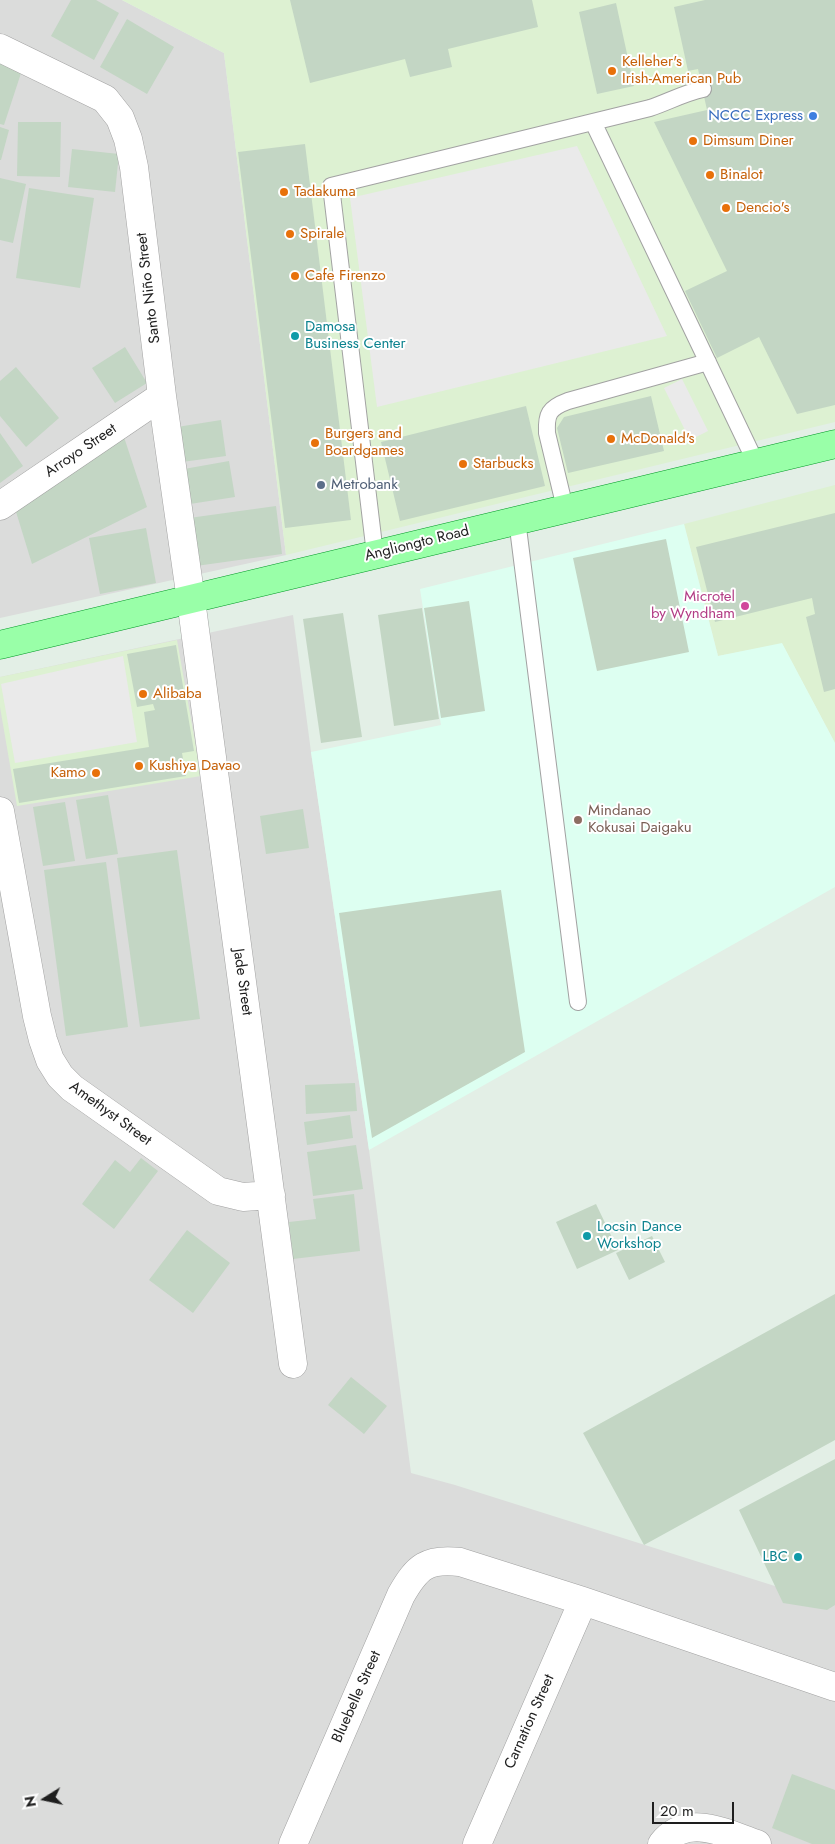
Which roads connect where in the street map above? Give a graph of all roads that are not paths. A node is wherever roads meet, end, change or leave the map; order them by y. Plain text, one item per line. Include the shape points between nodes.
1 (0, 48) edge
2 (703, 89) dead end
3 (593, 122) junction
4 (708, 362) junction
5 (162, 396) junction
6 (835, 444) edge
7 (756, 463) junction
8 (0, 506) edge
9 (565, 508) junction
10 (517, 520) junction
11 (375, 554) junction
12 (191, 600) junction
13 (0, 645) edge
14 (0, 811) edge
15 (578, 1002) dead end
16 (271, 1195) junction
17 (293, 1364) dead end
18 (583, 1601) junction
19 (835, 1687) edge
20 (293, 1844) edge
21 (477, 1844) edge
22 (662, 1844) edge
23 (757, 1844) edge

1 - 5 street, Santo Niño Street via 105,99 120,118 134,167
2 - 3 lane via 684,93 650,108
3 - 4 lane
3 - 11 lane via 331,186
4 - 7 lane
4 - 9 lane via 558,404 550,411 546,420 547,433
5 - 8 street, Arroyo Street
5 - 12 street, Santo Niño Street
6 - 7 main road, Angliongto Road
7 - 9 main road, Angliongto Road
9 - 10 main road, Angliongto Road
10 - 11 main road, Angliongto Road
10 - 15 lane
11 - 12 main road, Angliongto Road
12 - 13 main road, Angliongto Road
12 - 16 street, Jade Street
14 - 16 street, Amethyst Street via 37,1016 50,1060 60,1076 72,1088 218,1191 243,1197
16 - 17 street, Jade Street
18 - 19 street
18 - 20 street, Bluebelle Street via 460,1562 447,1560 422,1567 411,1577 401,1595
18 - 21 street, Carnation Street
22 - 23 street via 677,1831 700,1826

